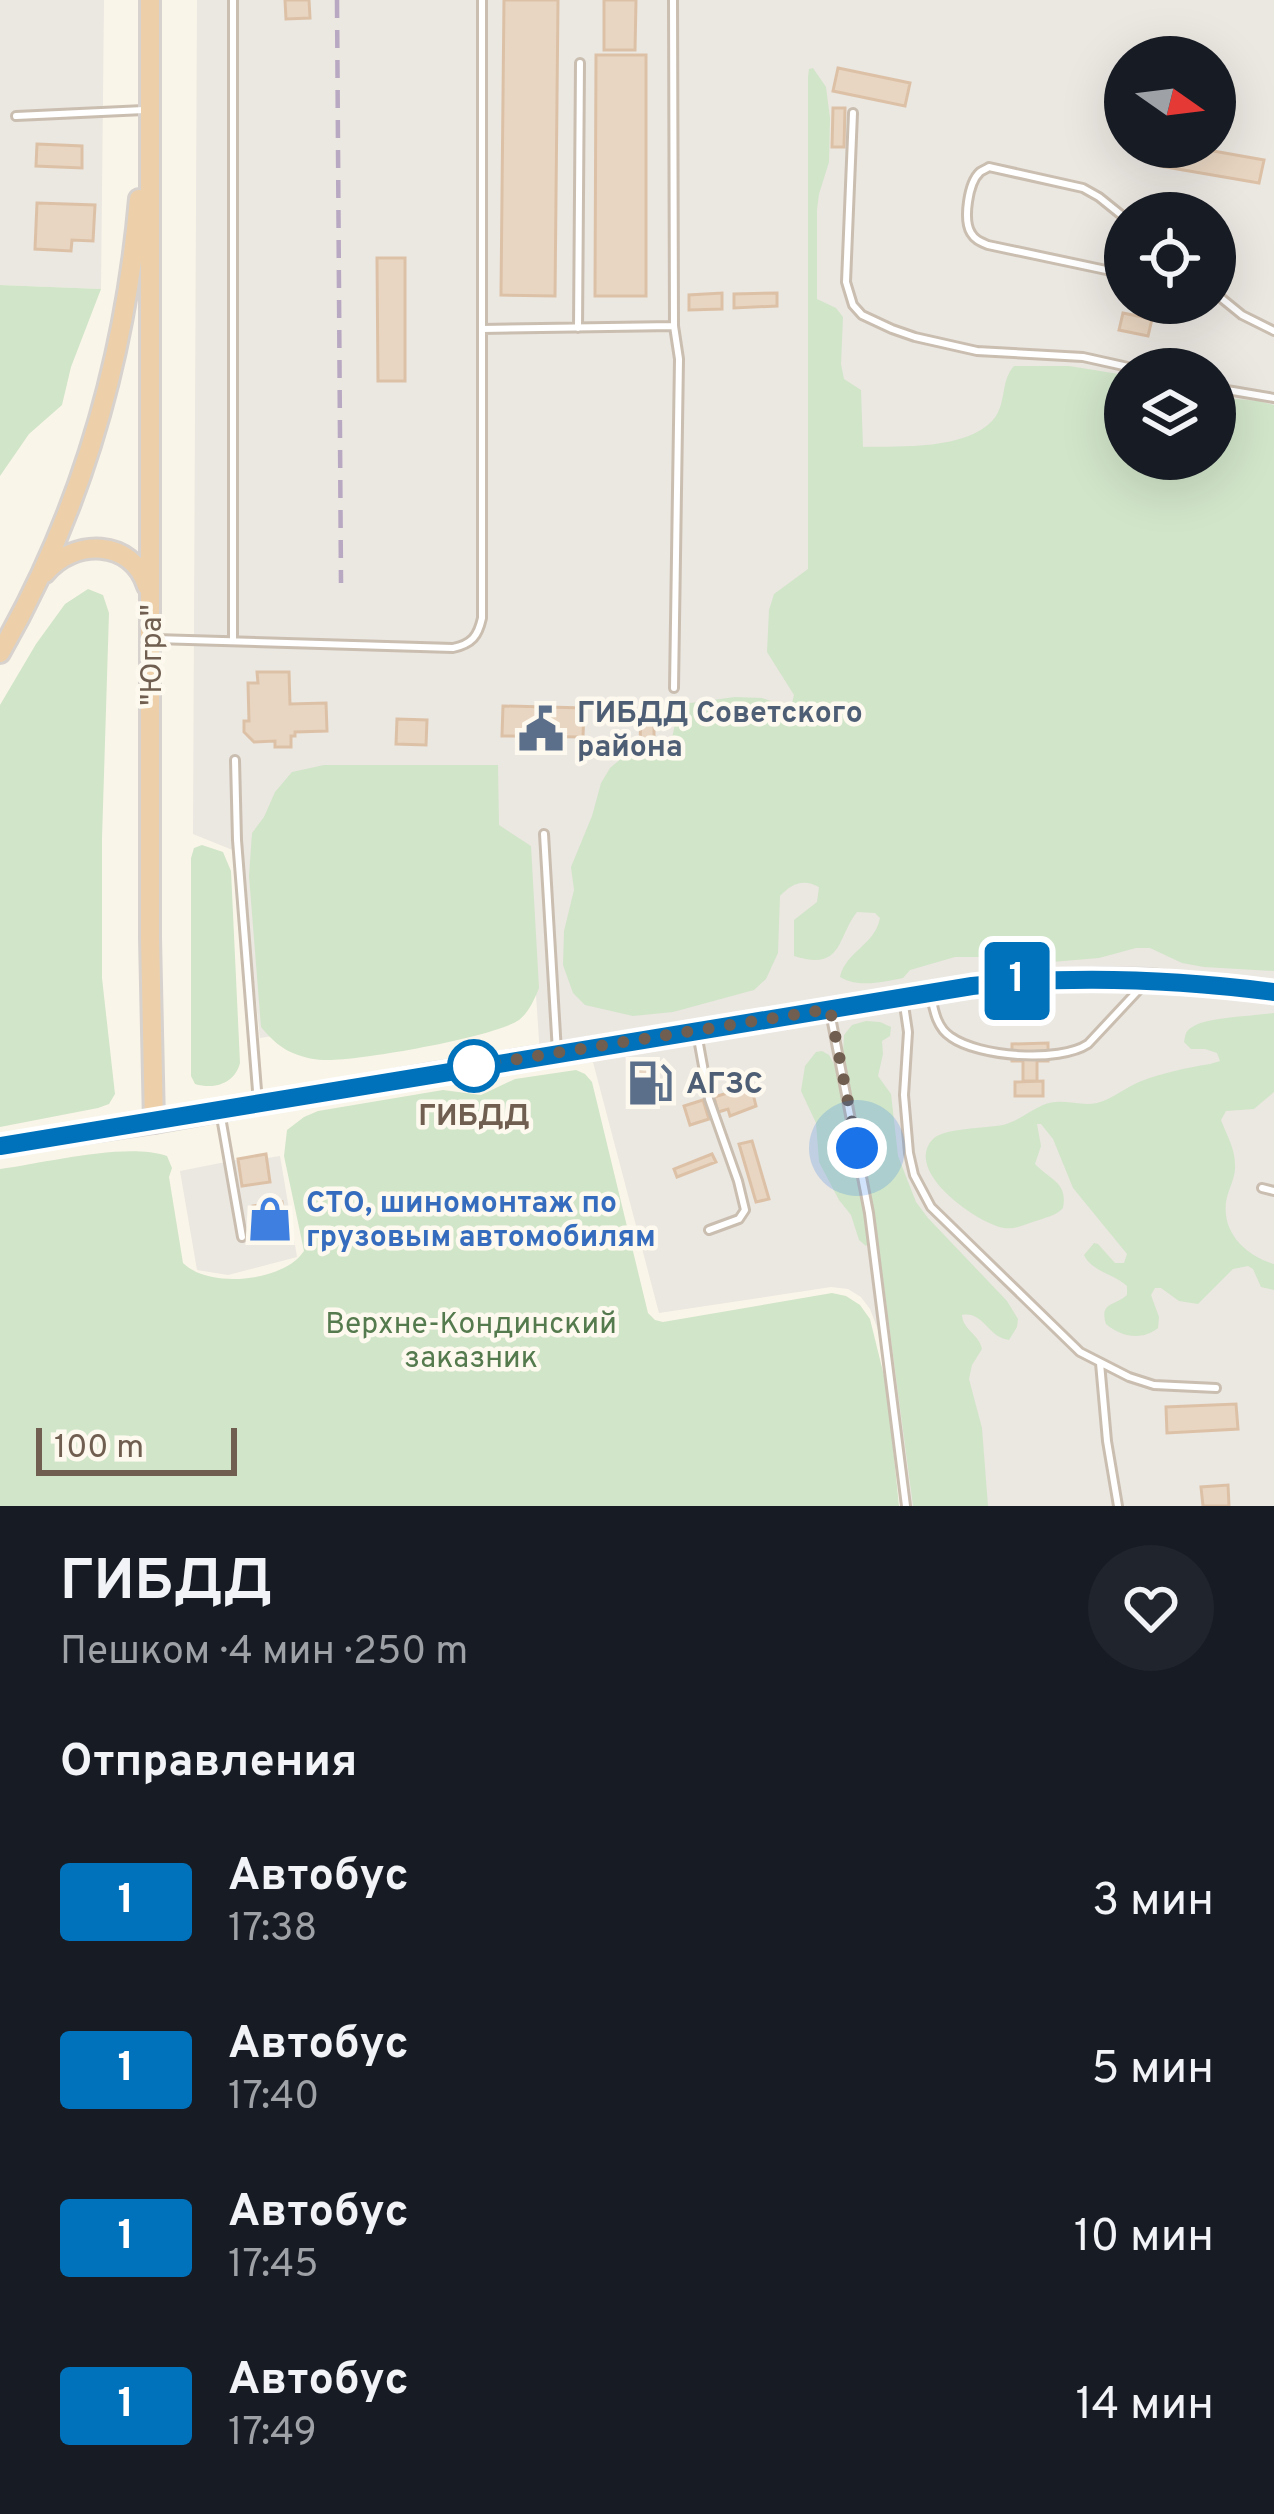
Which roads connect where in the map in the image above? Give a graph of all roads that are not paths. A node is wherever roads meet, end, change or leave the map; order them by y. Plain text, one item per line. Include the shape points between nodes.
1 (150, 0) edge
2 (233, 0) edge
3 (482, 0) edge
4 (674, 0) edge
5 (150, 32) junction
6 (580, 63) dead end
7 (145, 110) junction
8 (854, 112) dead end
9 (16, 116) dead end
10 (1104, 201) edge
11 (1104, 270) edge
12 (1236, 310) edge
13 (674, 326) junction
14 (578, 328) junction
15 (482, 329) junction
16 (1274, 331) edge
17 (1104, 362) edge
18 (1236, 392) edge
19 (1274, 398) edge
20 (37, 585) junction
21 (151, 609) junction
22 (151, 639) junction
23 (233, 640) junction
24 (0, 653) edge
25 (674, 688) dead end
26 (235, 760) dead end
27 (544, 834) dead end
28 (1148, 979) junction
29 (930, 992) junction
30 (1274, 992) edge
31 (903, 996) junction
32 (830, 1009) junction
33 (696, 1030) junction
34 (557, 1052) junction
35 (258, 1105) junction
36 (220, 1111) junction
37 (154, 1123) junction
38 (0, 1146) edge
39 (1262, 1188) dead end
40 (1274, 1191) edge
41 (709, 1229) dead end
42 (242, 1237) dead end
43 (1100, 1364) junction
44 (1216, 1388) dead end
45 (906, 1506) edge
46 (1118, 1506) edge

1 - 5 highway, "Югра"
2 - 23 lane
3 - 15 lane
4 - 13 lane
5 - 7 highway, "Югра"
5 - 21 highway, "Югра"
6 - 14 lane
7 - 9 lane
7 - 20 highway, "Югра" via 136,240 116,357 88,459
8 - 17 lane via 846,282 862,315 960,347
10 - 11 lane via 1084,188 989,167 974,182 968,230 988,245
12 - 16 lane
13 - 14 lane
13 - 25 lane
14 - 15 lane
15 - 23 lane via 482,618 474,640 453,648
18 - 19 lane
20 - 21 highway via 68,554 109,549 141,571
20 - 24 highway, "Югра"
21 - 22 highway, "Югра"
22 - 23 lane
22 - 37 highway, "Югра"
26 - 35 lane
27 - 34 lane
28 - 29 main road via 1028,980
28 - 29 lane via 1088,1044 1064,1054 1004,1054 960,1042 941,1026
28 - 30 main road
29 - 31 main road
31 - 32 main road
31 - 43 lane via 904,1121 922,1192 1067,1341
32 - 33 main road
32 - 45 lane via 869,1213
33 - 34 main road
33 - 41 lane via 745,1210
34 - 35 main road
35 - 36 main road
36 - 37 main road
36 - 42 lane
37 - 38 highway
39 - 40 lane
43 - 44 lane via 1154,1385
43 - 46 lane

